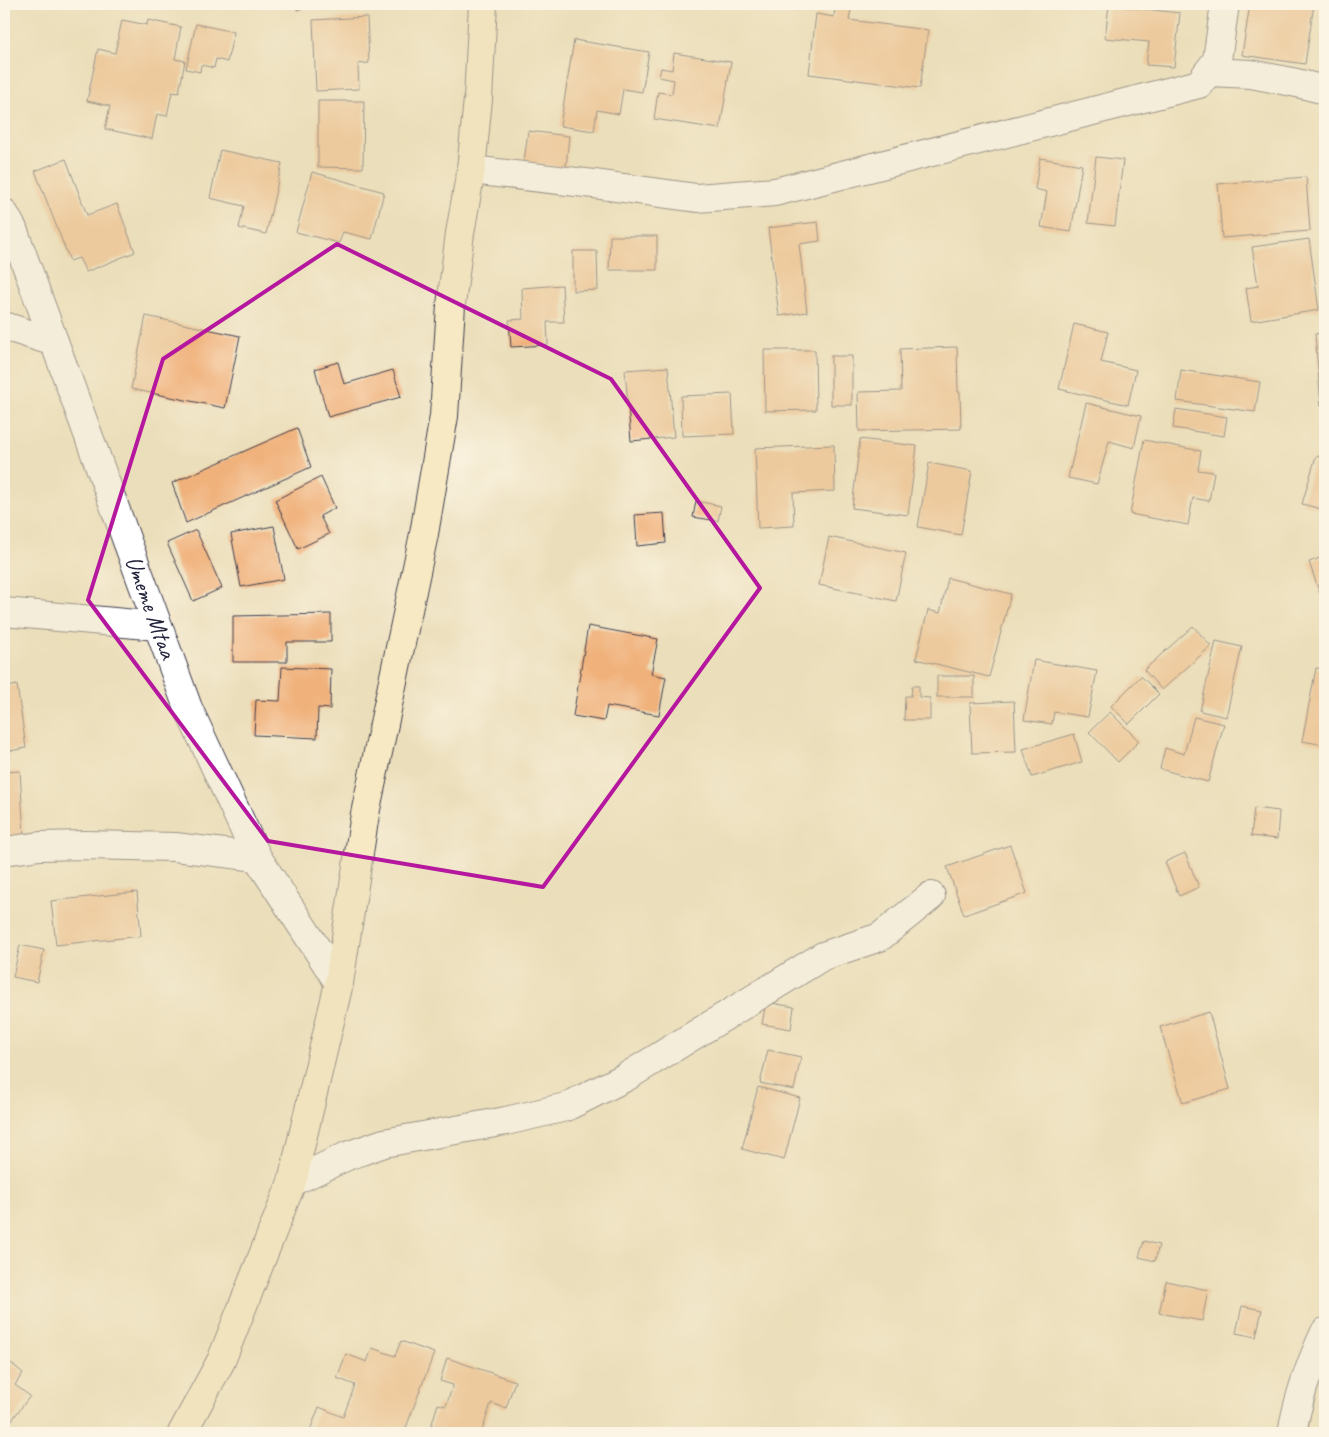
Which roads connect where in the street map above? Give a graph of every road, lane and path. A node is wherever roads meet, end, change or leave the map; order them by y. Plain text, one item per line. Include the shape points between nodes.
1 (483, 4) edge
2 (1225, 4) edge
3 (1208, 72) junction
4 (1325, 90) edge
5 (471, 170) junction
6 (4, 213) edge
7 (4, 326) edge
8 (54, 342) junction
9 (4, 612) edge
10 (158, 626) junction
11 (4, 851) edge
12 (257, 857) junction
13 (931, 896) dead end
14 (339, 983) junction
15 (292, 1182) junction
16 (1325, 1332) edge
17 (182, 1433) edge
18 (1292, 1433) edge

1 - 5 street
2 - 3 street via 1217,60
3 - 4 street via 1251,74
3 - 5 street via 1199,84 775,192 697,198
5 - 14 street via 451,305 444,416 424,534 365,814
6 - 8 street, Umeme Mtaa via 13,229
7 - 8 street
8 - 10 street, Umeme Mtaa
9 - 10 street
10 - 12 street, Umeme Mtaa via 188,708
11 - 12 street via 40,846 165,846
12 - 14 street, Umeme Mtaa
13 - 15 street via 880,937 823,956 626,1077 566,1107 506,1122 384,1143
14 - 15 street
15 - 17 street via 221,1361
16 - 18 street via 1312,1361

